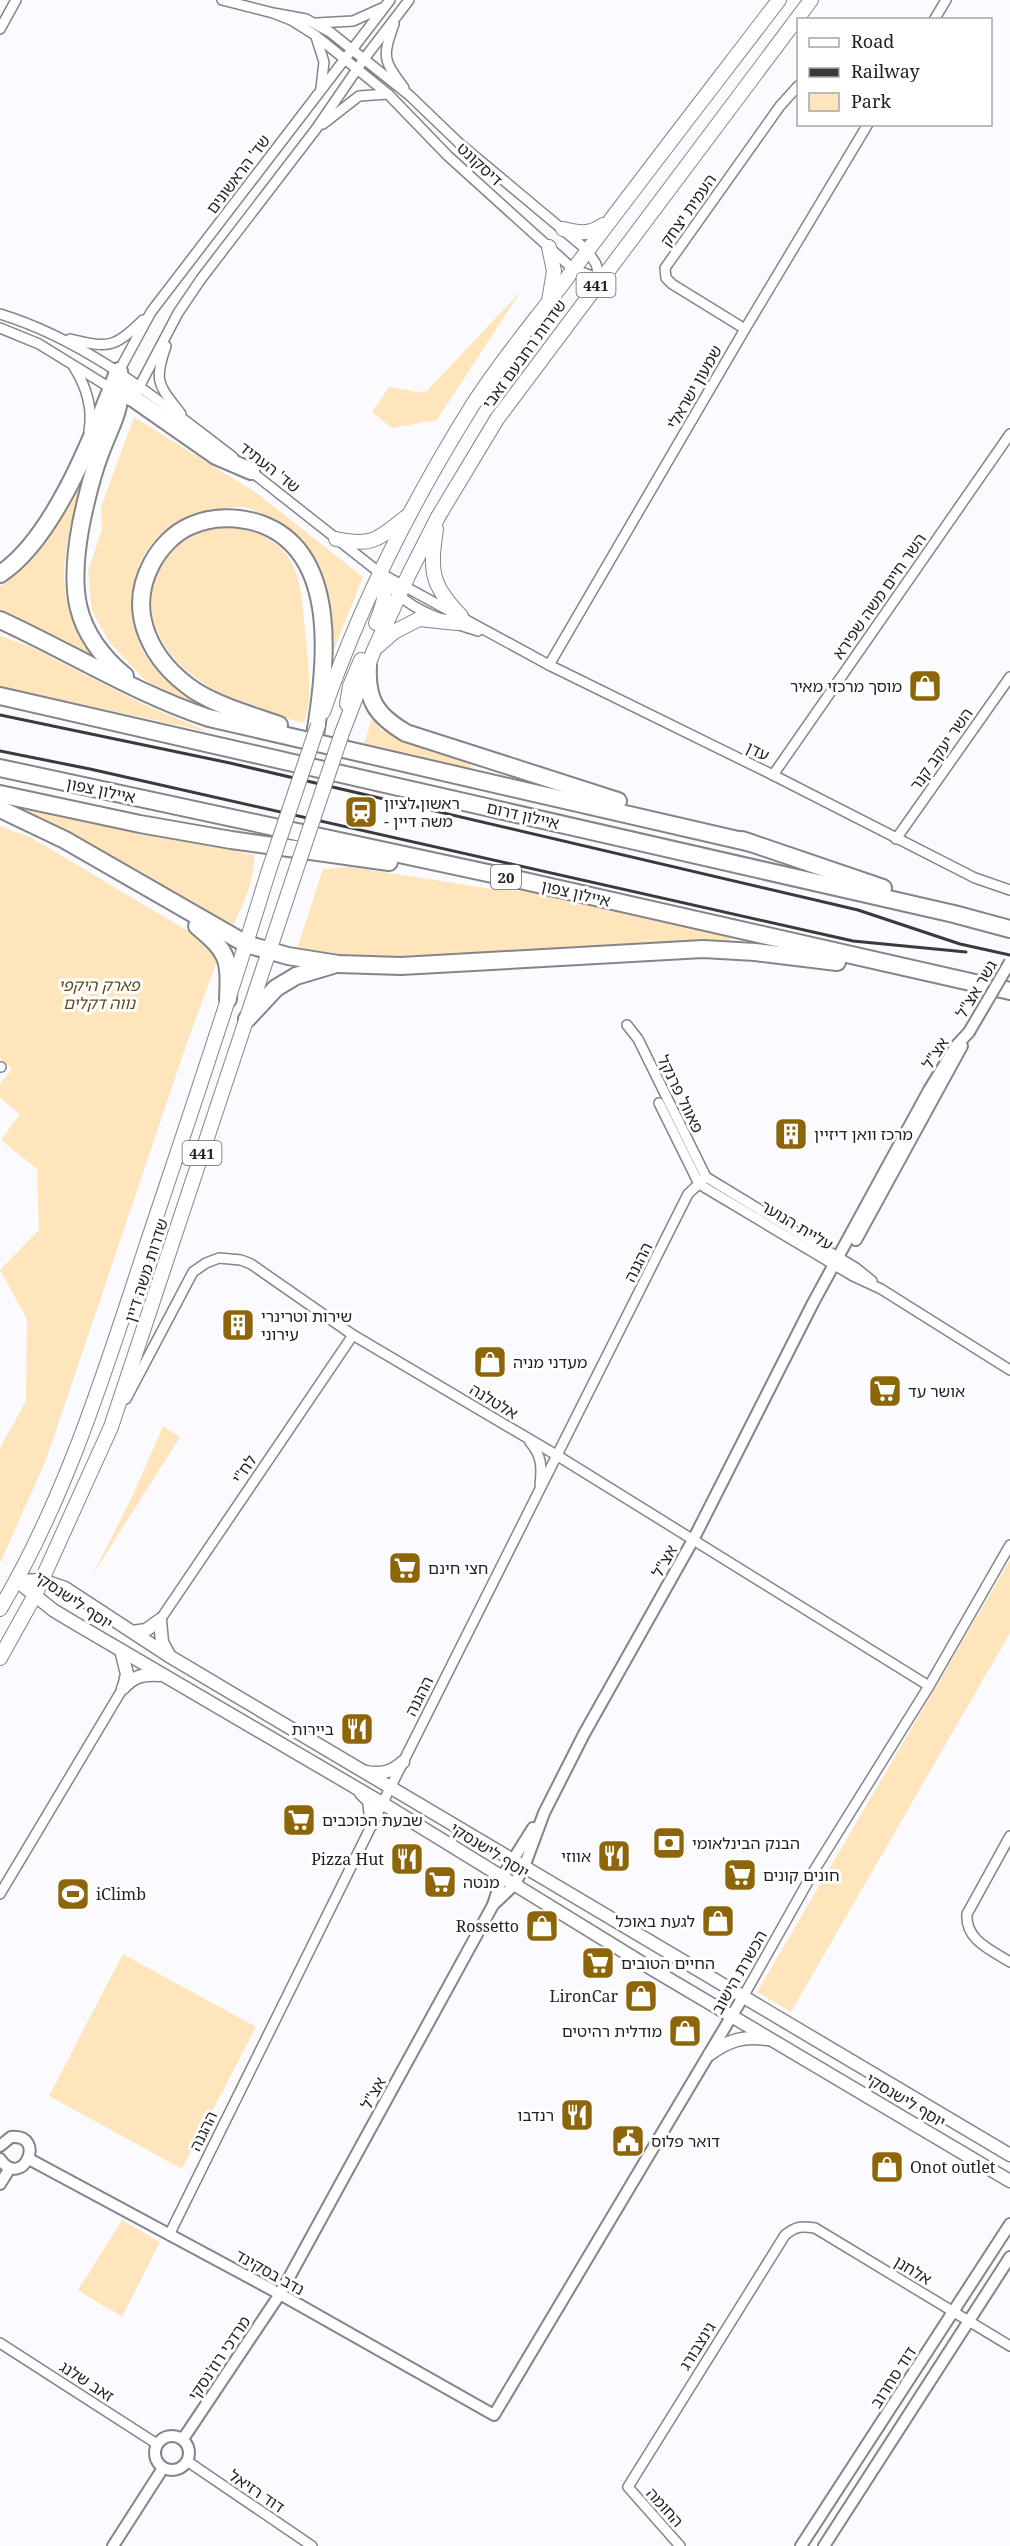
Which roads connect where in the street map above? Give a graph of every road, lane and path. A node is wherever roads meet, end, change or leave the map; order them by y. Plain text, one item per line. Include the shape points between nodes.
1 (16, 0) edge
2 (222, 0) edge
3 (409, 0) edge
4 (779, 0) edge
5 (810, 0) edge
6 (946, 0) edge
7 (387, 4) edge
8 (273, 13) junction
9 (397, 15) junction
10 (935, 18) edge
11 (316, 22) junction
12 (0, 29) edge
13 (315, 35) junction
14 (352, 51) junction
15 (364, 59) junction
16 (345, 60) junction
17 (357, 70) junction
18 (797, 87) edge
19 (319, 93) junction
20 (388, 94) junction
21 (409, 94) junction
22 (867, 126) edge
23 (316, 129) junction
24 (610, 221) junction
25 (563, 229) junction
26 (549, 247) junction
27 (587, 250) junction
28 (573, 269) junction
29 (600, 279) junction
30 (548, 303) junction
31 (151, 312) junction
32 (178, 313) junction
33 (0, 314) edge
34 (0, 328) edge
35 (745, 329) junction
36 (56, 336) junction
37 (70, 363) junction
38 (119, 371) junction
39 (123, 392) junction
40 (190, 425) junction
41 (1010, 434) edge
42 (84, 452) junction
43 (251, 471) junction
44 (410, 513) junction
45 (438, 517) junction
46 (336, 539) junction
47 (380, 573) junction
48 (0, 574) edge
49 (401, 590) junction
50 (0, 620) edge
51 (459, 620) junction
52 (374, 650) junction
53 (549, 665) junction
54 (368, 666) junction
55 (1010, 677) edge
56 (146, 693) junction
57 (0, 696) edge
58 (316, 728) junction
59 (342, 733) junction
60 (372, 754) junction
61 (0, 768) edge
62 (773, 775) junction
63 (0, 794) edge
64 (0, 809) edge
65 (896, 839) junction
66 (751, 843) junction
67 (520, 880) junction
68 (1010, 890) edge
69 (157, 892) junction
70 (954, 914) junction
71 (1010, 929) edge
72 (246, 945) junction
73 (270, 951) junction
74 (1010, 962) edge
75 (338, 964) junction
76 (980, 985) junction
77 (1010, 991) edge
78 (228, 999) junction
79 (247, 1019) junction
80 (627, 1025) dead end
81 (969, 1032) joint
82 (702, 1181) junction
83 (839, 1262) junction
84 (353, 1335) junction
85 (1010, 1370) edge
86 (111, 1428) junction
87 (524, 1436) junction
88 (558, 1456) junction
89 (538, 1495) junction
90 (693, 1540) junction
91 (1010, 1545) edge
92 (42, 1580) junction
93 (17, 1581) junction
94 (34, 1595) junction
95 (0, 1609) edge
96 (160, 1620) junction
97 (133, 1632) junction
98 (121, 1650) junction
99 (169, 1656) junction
100 (0, 1658) edge
101 (163, 1675) junction
102 (929, 1686) junction
103 (123, 1688) junction
104 (403, 1762) junction
105 (363, 1772) junction
106 (390, 1788) junction
107 (358, 1789) junction
108 (382, 1803) junction
109 (544, 1813) junction
110 (372, 1824) junction
111 (1010, 1836) edge
112 (512, 1860) junction
113 (524, 1867) junction
114 (502, 1877) junction
115 (514, 1885) junction
116 (0, 1894) edge
117 (493, 1905) junction
118 (1010, 1962) edge
119 (741, 1991) junction
120 (732, 2016) junction
121 (770, 2040) junction
122 (710, 2054) junction
123 (1, 2144) edge
124 (1010, 2155) edge
125 (0, 2159) edge
126 (29, 2159) junction
127 (10, 2168) junction
128 (1010, 2181) edge
129 (0, 2184) edge
130 (1010, 2224) edge
131 (798, 2226) joint
132 (169, 2235) junction
133 (1010, 2257) edge
134 (260, 2283) junction
135 (280, 2294) junction
136 (269, 2311) junction
137 (953, 2312) junction
138 (970, 2321) junction
139 (0, 2343) edge
140 (1010, 2346) edge
141 (494, 2415) joint
142 (183, 2439) junction
143 (157, 2444) junction
144 (187, 2462) junction
145 (163, 2468) junction
146 (628, 2487) joint
147 (112, 2546) edge
148 (312, 2546) edge
149 (680, 2546) edge
150 (801, 2546) edge
151 (824, 2546) edge

1 - 12 street
2 - 8 street
3 - 9 street, שד' הראשונים
4 - 24 main road, שדרות רחבעם זאבי / 441
5 - 29 main road, שדרות רחבעם זאבי / 441
6 - 10 street
7 - 11 street via 352,21
7 - 14 street, שד' הראשונים
8 - 11 street
8 - 13 street, דיסקונט
9 - 15 street, שד' הראשונים
9 - 21 street via 386,63
11 - 14 street
13 - 16 street, דיסקונט
13 - 19 street via 324,62
14 - 15 street
14 - 16 street, שד' הראשונים
15 - 17 street, שד' הראשונים
15 - 21 street
16 - 17 street, דיסקונט
16 - 19 street, שד' הראשונים
17 - 20 street, דיסקונט
17 - 23 street, שד' הראשונים
18 - 35 street, העמית יצחק via 665,268 666,278 672,284
19 - 31 street, שד' הראשונים
20 - 23 street via 359,96
20 - 26 street, דיסקונט via 448,156
21 - 25 street, דיסקונט via 459,143
22 - 35 street, שמעון ישראלי
23 - 32 street, שד' הראשונים
24 - 25 main road via 594,232 582,234
24 - 27 main road, שדרות רחבעם זאבי / 441
25 - 27 street, דיסקונט
26 - 28 street, דיסקונט
26 - 30 main road via 554,271
27 - 28 main road, שדרות רחבעם זאבי / 441
27 - 29 street
28 - 29 street, דיסקונט
28 - 30 main road, שדרות רחבעם זאבי / 441
29 - 45 main road, שדרות רחבעם זאבי / 441 via 497,419
30 - 44 main road, שדרות רחבעם זאבי / 441 via 473,405
31 - 36 street via 118,342 90,344
31 - 38 street, שד' הראשונים
32 - 39 street
32 - 40 street via 159,368 158,383
33 - 36 street, שד' העתיד
34 - 37 street, שד' העתיד via 39,344
35 - 53 street, שמעון ישראלי
36 - 38 street, שד' העתיד
37 - 39 street, שד' העתיד
37 - 42 street via 88,396 90,423
38 - 39 highway
38 - 39 street, שד' העתיד
39 - 40 street, שד' העתיד
39 - 42 highway
39 - 43 highway via 216,456
39 - 56 highway via 77,545 74,576 83,621 101,653
40 - 43 street, שד' העתיד
41 - 62 street, השר חיים משה שפירא
42 - 48 highway via 39,536
43 - 46 street, שד' העתיד
44 - 46 main road via 367,543
44 - 47 main road, שדרות רחבעם זאבי / 441
45 - 49 main road, שדרות רחבעם זאבי / 441
45 - 51 main road via 432,557 437,586
46 - 47 street, שד' העתיד
47 - 49 street, עדן
47 - 58 main road, שדרות רחבעם זאבי / 441
47 - 59 main road, 441 via 385,603 350,686
49 - 51 street, עדן
49 - 52 main road, שדרות רחבעם זאבי / 441
50 - 56 highway
51 - 52 main road via 419,620 394,632
51 - 53 street, עדן
52 - 54 main road, שדרות רחבעם זאבי / 441
53 - 62 street, עדן
54 - 59 main road, שדרות רחבעם זאבי / 441
54 - 66 highway via 370,697 380,714 406,734
55 - 65 street, השר יעקב קנר
56 - 60 highway via 209,718
57 - 70 highway, איילון דרום
58 - 60 highway via 324,630 313,580 301,556 279,533 247,520 211,519 189,526 154,558 141,595 146,636 161,660 184,683 219,704
58 - 72 main road, שדרות משה דיין / 441, bridge
59 - 73 main road, שדרות משה דיין / 441, bridge
60 - 66 highway
61 - 67 highway, איילון צפון / 20
62 - 65 street, עדן
63 - 67 highway via 231,840
64 - 69 highway
65 - 68 street, עדן via 975,878
66 - 70 highway
67 - 76 highway, איילון צפון / 20
69 - 72 highway
69 - 78 highway via 224,952 228,961
70 - 71 highway, איילון דרום
72 - 73 highway
72 - 78 main road, שדרות משה דיין / 441
73 - 75 highway
73 - 79 main road, שדרות משה דיין / 441
74 - 81 street, גשר אצ"ל, bridge
75 - 76 highway via 401,966 703,949 803,957
75 - 79 highway via 296,976 276,988
76 - 77 highway, איילון צפון / 20
78 - 93 main road, שדרות משה דיין / 441 via 104,1374 56,1499
79 - 86 main road, שדרות משה דיין / 441
80 - 82 street, פאוול פרנקל via 638,1040
81 - 83 street, אצ"ל via 929,1090
82 - 83 street, עליית הנוער
82 - 88 street, ההגנה via 688,1194
83 - 85 street, עליית הנוער
83 - 90 street, אצ"ל
84 - 86 street, אלטלנה via 251,1264 219,1258 193,1272
84 - 87 street, אלטלנה
84 - 96 street, לח"י
86 - 92 main road, שדרות משה דיין / 441
87 - 88 street, אלטלנה
87 - 89 street via 541,1460
88 - 89 street, ההגנה
88 - 90 street, אלטלנה
89 - 104 street, ההגנה
90 - 102 street, אלטלנה
90 - 109 street, אצ"ל via 621,1665
91 - 102 street, הכשרת הישוב
92 - 93 main road, יוסף לישנסקי
92 - 94 main road, שדרות משה דיין / 441
92 - 97 main road, יוסף לישנסקי via 65,1588
93 - 94 main road, יוסף לישנסקי
93 - 95 main road, שדרות משה דיין / 441
94 - 98 main road, יוסף לישנסקי
94 - 100 main road, שדרות משה דיין / 441
96 - 97 main road via 146,1630
96 - 99 main road via 162,1642
97 - 99 main road, יוסף לישנסקי
98 - 101 main road, יוסף לישנסקי
98 - 103 main road via 127,1674
99 - 105 main road, יוסף לישנסקי
101 - 103 main road via 138,1675
101 - 107 main road, יוסף לישנסקי
102 - 119 street, הכשרת הישוב
103 - 116 street
104 - 105 main road via 394,1770
104 - 106 street, ההגנה
105 - 106 main road, יוסף לישנסקי
106 - 108 street, ההגנה
106 - 112 main road, יוסף לישנסקי
107 - 108 main road, יוסף לישנסקי
107 - 110 main road via 369,1801
108 - 110 street, ההגנה
108 - 114 main road, יוסף לישנסקי
109 - 112 street, אצ"ל
109 - 113 street, אצ"ל
110 - 132 street, ההגנה
111 - 118 street via 966,1922 974,1938
112 - 113 main road, יוסף לישנסקי
112 - 114 street, אצ"ל
113 - 115 street, אצ"ל
113 - 119 main road, יוסף לישנסקי
114 - 115 main road, יוסף לישנסקי
114 - 117 street, אצ"ל
115 - 117 street, אצ"ל
115 - 120 main road, יוסף לישנסקי
117 - 135 street, אצ"ל
119 - 120 street, הכשרת הישוב
119 - 124 main road, יוסף לישנסקי
120 - 121 main road, יוסף לישנסקי
120 - 122 street, הכשרת הישוב
121 - 122 main road via 737,2038
121 - 128 main road, יוסף לישנסקי
122 - 141 street, הכשרת הישוב
123 - 126 street via 11,2137 21,2138 28,2145
125 - 127 street
126 - 127 street via 21,2167
126 - 132 street, נדב בסקינד
127 - 129 street
130 - 137 street, דוד סחרוב
131 - 137 street, אלחנן via 815,2228
131 - 146 street, גינצבורג via 785,2235
132 - 134 street, נדב בסקינד
133 - 138 street, דוד סחרוב
134 - 135 street, נדב בסקינד
134 - 136 street via 266,2291
135 - 136 street, מרדכי רוז'נסקי
135 - 141 street, נדב בסקינד
136 - 142 street, מרדכי רוז'נסקי
137 - 138 street, אלחנן
137 - 150 street, דוד סחרוב
138 - 140 street, אלחנן
138 - 151 street, דוד סחרוב
139 - 143 street, זאב שלנג
142 - 143 street via 167,2436
142 - 144 street via 189,2448
143 - 145 street via 156,2459
144 - 145 street via 175,2470
144 - 148 street, דוד רזיאל
145 - 147 street
146 - 149 street, החומה

